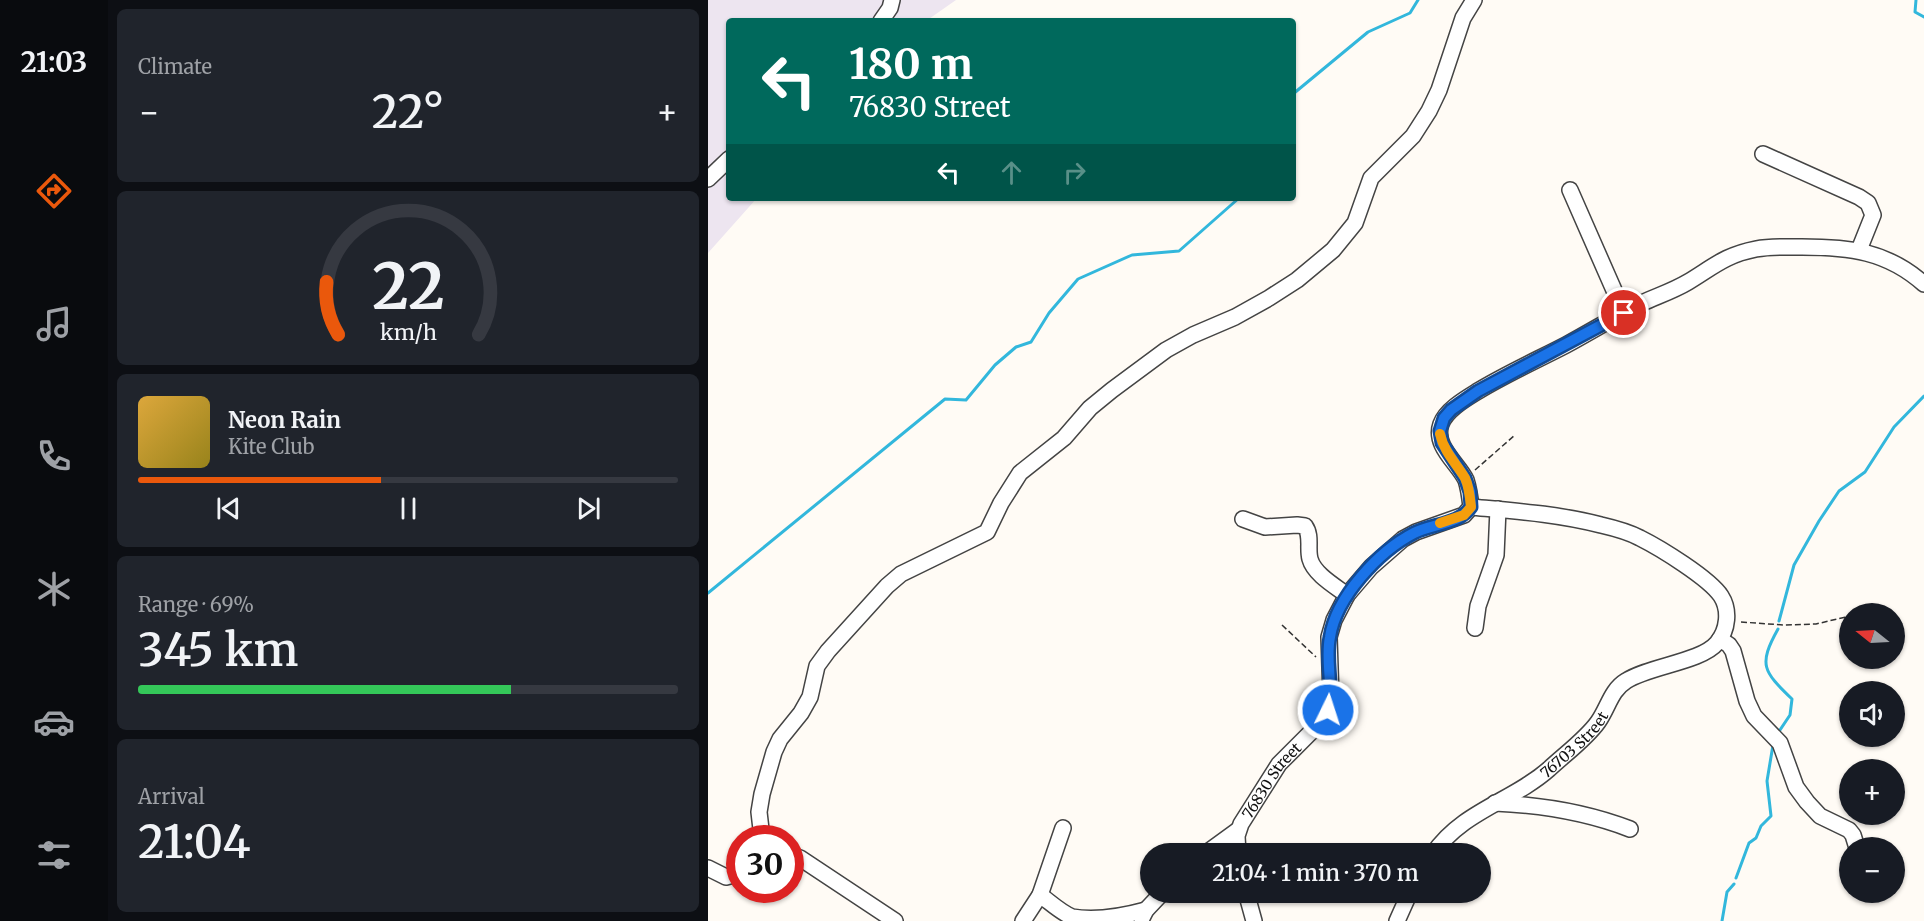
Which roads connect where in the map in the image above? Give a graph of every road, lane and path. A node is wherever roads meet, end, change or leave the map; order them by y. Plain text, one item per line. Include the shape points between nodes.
1 (892, 0) edge
2 (1473, 0) edge
3 (883, 18) edge
4 (1763, 154) dead end
5 (726, 162) edge
6 (708, 179) edge
7 (1570, 190) dead end
8 (1859, 250) junction
9 (1924, 284) edge
10 (1624, 313) junction
11 (1515, 435) dead end
12 (1465, 478) junction
13 (1471, 507) junction
14 (1498, 509) junction
15 (1243, 519) dead end
16 (1347, 595) junction
17 (1839, 619) edge
18 (1727, 621) junction
19 (1282, 625) dead end
20 (1476, 628) dead end
21 (1718, 642) junction
22 (1329, 670) junction
23 (1495, 803) junction
24 (760, 825) edge
25 (1064, 828) dead end
26 (1630, 829) dead end
27 (1238, 830) junction
28 (1854, 837) edge
29 (1220, 843) edge
30 (1238, 843) edge
31 (1442, 843) edge
32 (804, 861) edge
33 (708, 868) edge
34 (726, 877) edge
35 (1040, 895) junction
36 (1153, 903) edge
37 (1249, 903) edge
38 (1405, 903) edge
39 (1144, 915) edge
40 (895, 921) edge
41 (1023, 921) edge
42 (1254, 921) edge
43 (1397, 921) edge

1 - 3 street
2 - 24 street via 1429,111 1413,136 1371,178 1355,223 1333,250 1269,298 1166,350 1112,390 1064,438 1020,472 987,532 901,574 828,651 817,666 810,698 774,752 762,794
4 - 8 street via 1868,203 1873,215
5 - 6 street
7 - 10 street
8 - 9 street via 1891,261
8 - 10 street via 1777,247 1748,251 1722,259 1688,282
10 - 12 street via 1478,391 1451,410 1441,424 1440,436
11 - 12 path
12 - 13 street
13 - 14 street
13 - 16 street, 76830 Street via 1464,515 1403,539
14 - 18 street via 1562,516 1639,537 1706,581 1721,596
14 - 20 street via 1497,555 1478,606
15 - 16 street via 1264,527 1305,526 1314,567
16 - 22 street, 76830 Street via 1329,637
17 - 18 path via 1784,625
18 - 21 street
19 - 22 path
21 - 23 street, 76703 Street via 1684,660 1635,675 1623,683 1586,735 1547,771
21 - 28 street via 1729,645 1733,651 1747,701 1754,716 1780,743 1796,787 1814,810 1849,830
22 - 27 street, 76830 Street via 1331,698 1323,720 1280,764
23 - 26 street via 1541,806 1601,818
23 - 31 street, 76703 Street via 1455,828
25 - 35 street
27 - 29 street
27 - 30 street, 76830 Street
32 - 40 street
33 - 34 street
35 - 39 street via 1082,920
35 - 41 street
36 - 39 street
37 - 42 street
38 - 43 street

